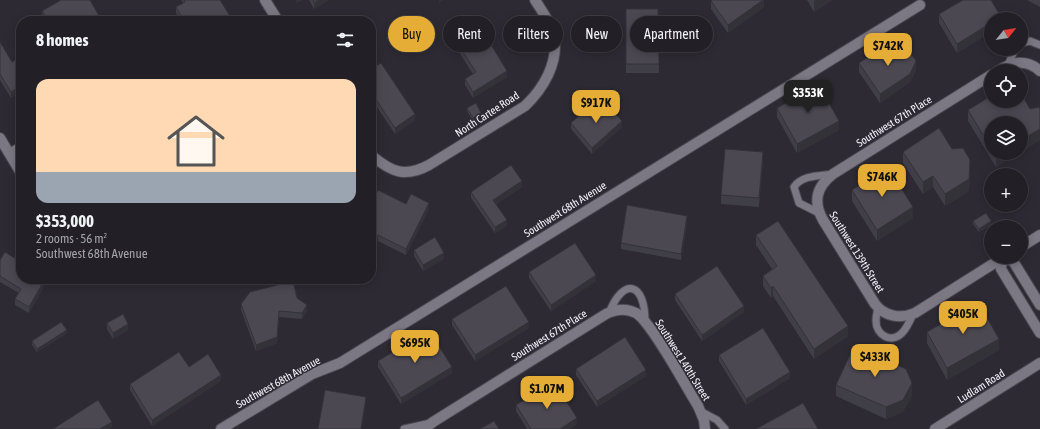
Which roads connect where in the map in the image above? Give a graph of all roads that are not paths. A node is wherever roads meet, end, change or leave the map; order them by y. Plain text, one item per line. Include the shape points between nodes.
1 (265, 0) edge
2 (535, 0) edge
3 (920, 5) dead end
4 (275, 16) edge
5 (1028, 41) edge
6 (1040, 45) edge
7 (1012, 64) edge
8 (1028, 64) edge
9 (1028, 64) edge
10 (1040, 71) edge
11 (984, 79) edge
12 (0, 138) edge
13 (16, 150) edge
14 (10, 154) junction
15 (376, 160) edge
16 (16, 165) edge
17 (833, 174) junction
18 (817, 194) joint
19 (819, 213) junction
20 (1040, 235) edge
21 (1028, 242) edge
22 (992, 264) edge
23 (1002, 264) edge
24 (1015, 264) edge
25 (1040, 305) edge
26 (878, 308) junction
27 (630, 311) joint
28 (608, 313) junction
29 (913, 314) junction
30 (645, 321) junction
31 (1040, 333) edge
32 (1040, 363) edge
33 (700, 411) junction
34 (428, 426) edge
35 (221, 429) edge
36 (404, 429) edge
37 (705, 429) edge
38 (725, 429) edge
39 (935, 429) edge

1 - 4 street
2 - 15 street, North Cartee Road via 550,26 554,36 554,47 547,77 530,101 500,123 415,172 398,172
3 - 35 street, Southwest 68th Avenue via 340,363 312,374
5 - 6 lane
7 - 8 street
9 - 10 street
11 - 17 street, Southwest 67th Place
12 - 14 street
13 - 14 street
14 - 16 street
17 - 18 street, Southwest 67th Place via 822,184
17 - 19 lane via 808,178 797,182 794,187 799,203
18 - 19 street, Southwest 139th Street
19 - 26 street, Southwest 139th Street
20 - 21 street
22 - 29 street
23 - 31 street via 1001,268
24 - 25 street
26 - 29 street, Southwest 139th Street via 889,315
26 - 29 lane via 878,328 884,337 889,338 903,333
27 - 28 street, Southwest 67th Place via 618,310
27 - 30 street, Southwest 140th Street
28 - 30 lane via 620,293 636,290 642,297
28 - 34 street, Southwest 67th Place
30 - 33 street, Southwest 140th Street
32 - 39 street, Ludlam Road
33 - 37 street, Southwest 140th Street
33 - 38 lane via 717,420
34 - 36 lane

